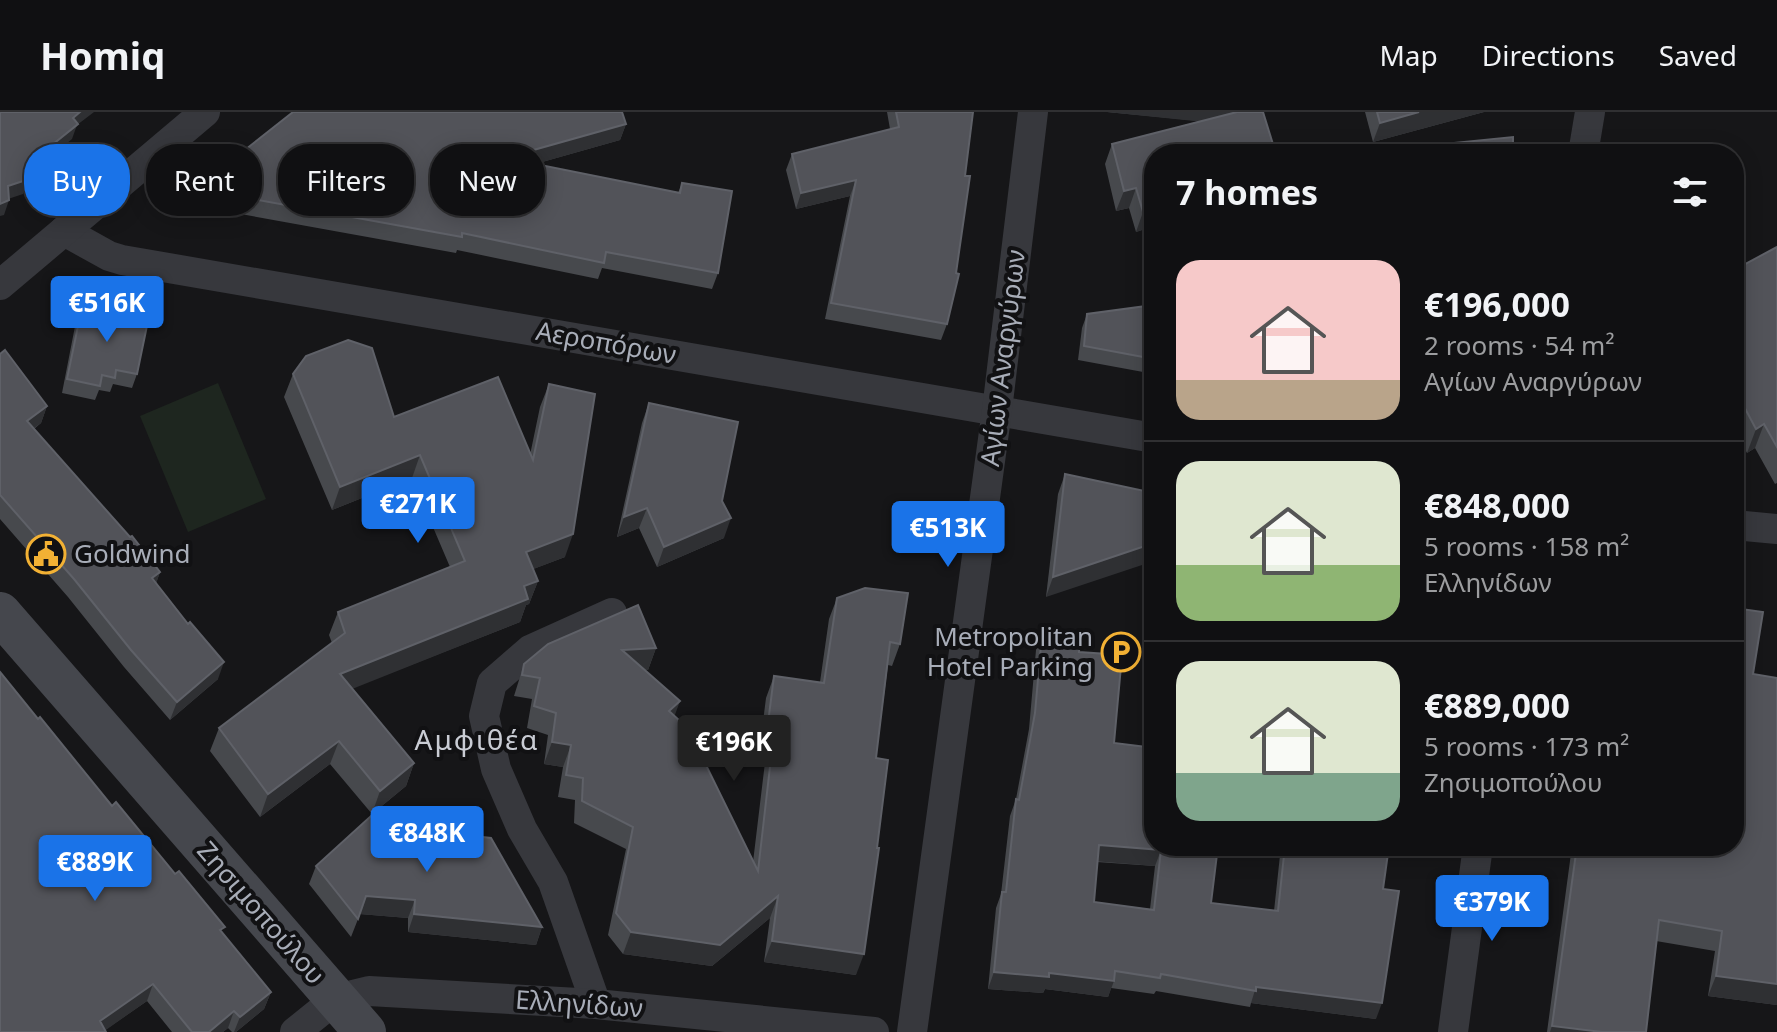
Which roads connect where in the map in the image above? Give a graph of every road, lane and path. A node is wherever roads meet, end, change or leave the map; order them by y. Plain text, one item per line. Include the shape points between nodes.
1 (205, 112) edge
2 (1033, 112) edge
3 (1590, 112) edge
4 (1585, 144) edge
5 (64, 231) junction
6 (0, 285) edge
7 (997, 410) junction
8 (1144, 436) edge
9 (1744, 526) edge
10 (1777, 529) edge
11 (0, 613) edge
12 (612, 613) edge
13 (1477, 856) edge
14 (336, 999) junction
15 (596, 1004) junction
16 (295, 1032) edge
17 (365, 1032) edge
18 (874, 1032) edge
19 (912, 1032) edge
20 (1453, 1032) edge

1 - 5 street
2 - 7 street, Αγίων Αναργύρων
3 - 4 street
5 - 6 street
5 - 7 street, Αεροπόρων via 122,260
7 - 8 street, Αεροπόρων
7 - 19 street, Αγίων Αναργύρων
9 - 10 street
11 - 14 street, Ζησιμοπούλου
12 - 15 street via 530,650 492,683 484,716 496,769 553,882
13 - 20 street
14 - 15 street, Ελληνίδων via 369,991
14 - 16 street, Ελληνίδων
14 - 17 street, Ζησιμοπούλου
15 - 18 street, Ελληνίδων

